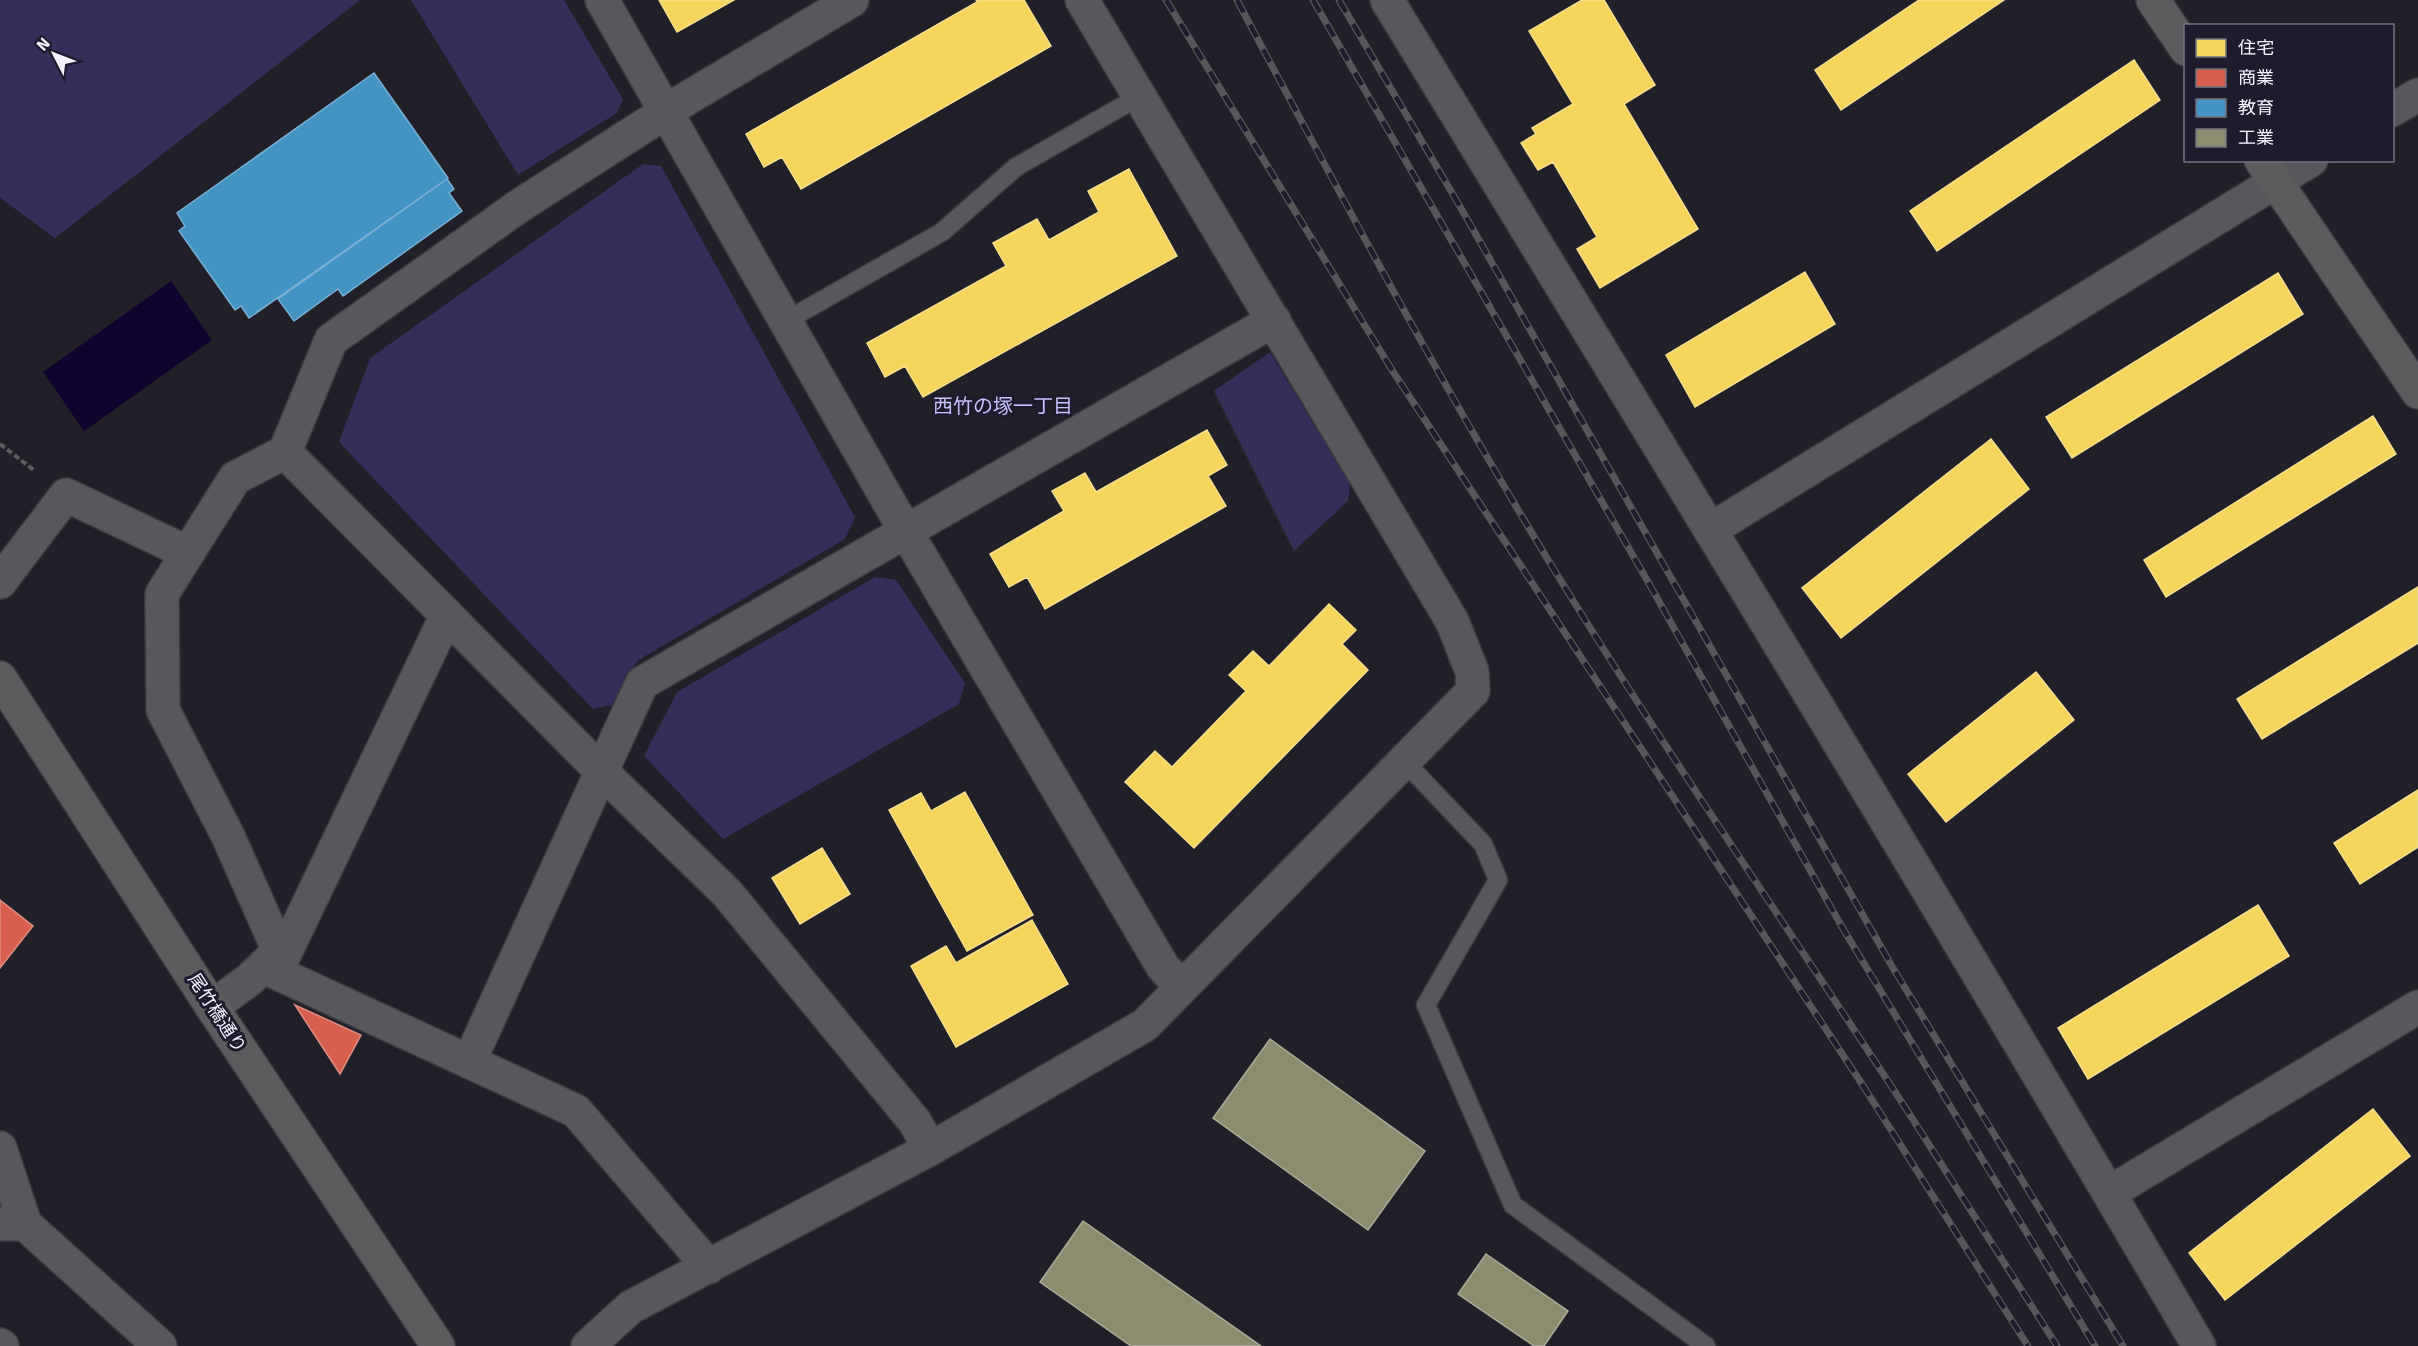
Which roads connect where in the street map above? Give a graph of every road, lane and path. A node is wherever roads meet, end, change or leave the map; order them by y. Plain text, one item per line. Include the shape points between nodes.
1 (602, 0) edge
2 (852, 0) edge
3 (1082, 0) edge
4 (1387, 0) edge
5 (2152, 0) edge
6 (2184, 46) edge
7 (2418, 95) edge
8 (1140, 96) junction
9 (2394, 109) edge
10 (667, 111) junction
11 (2304, 162) edge
12 (2268, 172) edge
13 (1274, 320) junction
14 (784, 322) junction
15 (2418, 392) edge
16 (285, 452) junction
17 (905, 530) junction
18 (1710, 530) junction
19 (188, 553) junction
20 (0, 582) edge
21 (447, 615) junction
22 (0, 678) edge
23 (1404, 761) junction
24 (602, 772) junction
25 (278, 957) junction
26 (1182, 987) junction
27 (212, 1007) junction
28 (2418, 1007) edge
29 (469, 1062) junction
30 (0, 1148) edge
31 (930, 1149) junction
32 (2109, 1193) junction
33 (12, 1224) edge
34 (709, 1267) junction
35 (160, 1346) edge
36 (438, 1346) edge
37 (588, 1346) edge
38 (1706, 1346) edge
39 (2199, 1346) edge

1 - 10 street
2 - 10 street
3 - 8 street
4 - 18 street
5 - 6 main road
7 - 9 street
8 - 13 street
8 - 14 lane via 1016,167 942,232
10 - 14 street
10 - 16 street via 519,206 331,340
11 - 12 street
12 - 15 main road
12 - 18 street
13 - 17 street
13 - 23 street via 1452,621 1472,671 1473,691
14 - 17 street
16 - 19 street via 235,478
16 - 21 street
17 - 24 street via 642,683
17 - 26 street via 1163,967
18 - 32 street
19 - 20 street via 66,495
19 - 25 street via 162,594 163,710 228,836
21 - 24 street
21 - 25 street
22 - 27 main road, 尾竹橋通り
23 - 26 street
23 - 38 lane via 1483,844 1498,880 1426,1005 1513,1205
24 - 29 street
24 - 31 street via 727,893 915,1122
25 - 27 street
25 - 29 street
26 - 31 street via 1145,1025
27 - 36 main road, 尾竹橋通り
28 - 32 street
29 - 34 street via 576,1111
30 - 33 street
31 - 34 street
32 - 39 street
33 - 35 street
34 - 37 street via 631,1307

